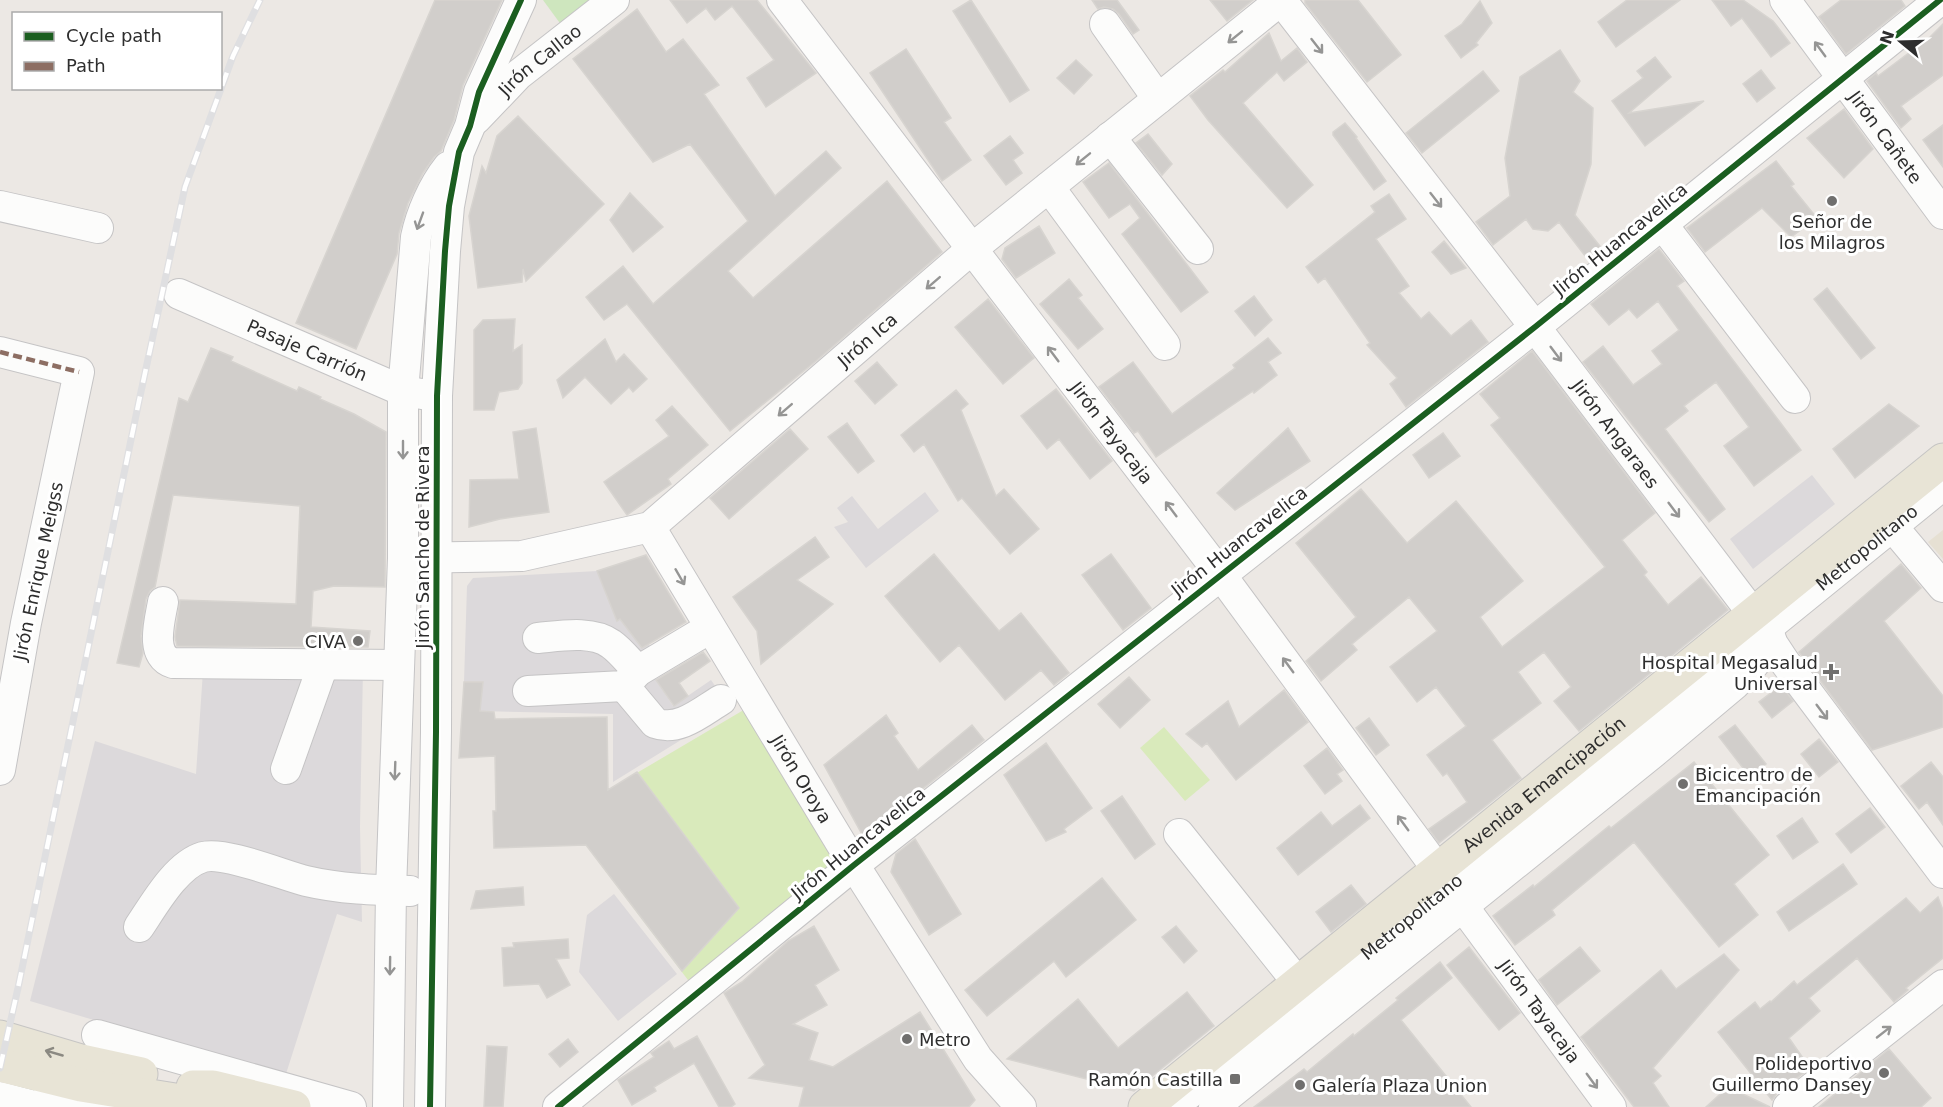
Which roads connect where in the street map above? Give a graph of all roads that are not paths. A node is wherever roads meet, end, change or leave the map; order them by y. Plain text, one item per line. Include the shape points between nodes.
1 (521, 0) edge
2 (614, 0) edge
3 (782, 0) edge
4 (1281, 0) edge
5 (1785, 0) edge
6 (1940, 0) edge
7 (1105, 24) dead end
8 (1842, 79) junction
9 (1158, 99) junction
10 (1110, 137) junction
11 (464, 139) junction
12 (1049, 187) junction
13 (0, 206) edge
14 (1943, 214) edge
15 (1662, 224) junction
16 (98, 228) dead end
17 (973, 248) junction
18 (1198, 249) dead end
19 (179, 294) dead end
20 (1535, 327) junction
21 (1165, 345) dead end
22 (0, 352) edge
23 (404, 391) junction
24 (437, 396) junction
25 (1795, 398) dead end
26 (1943, 460) edge
27 (1943, 485) edge
28 (1892, 526) junction
29 (650, 527) junction
30 (438, 557) junction
31 (403, 558) junction
32 (1221, 575) junction
33 (1943, 587) edge
34 (163, 602) dead end
35 (710, 628) junction
36 (1768, 636) junction
37 (538, 638) dead end
38 (11, 649) edge
39 (399, 665) junction
40 (323, 666) junction
41 (631, 678) junction
42 (528, 691) dead end
43 (721, 700) dead end
44 (397, 731) junction
45 (436, 732) junction
46 (286, 769) dead end
47 (0, 770) edge
48 (1179, 834) dead end
49 (854, 865) junction
50 (1438, 870) junction
51 (1943, 873) edge
52 (391, 890) junction
53 (434, 891) junction
54 (1470, 916) junction
55 (139, 927) dead end
56 (1298, 983) junction
57 (1943, 985) edge
58 (389, 1015) junction
59 (432, 1016) junction
60 (0, 1037) edge
61 (101, 1050) junction
62 (978, 1059) junction
63 (0, 1065) edge
64 (0, 1081) edge
65 (0, 1097) edge
66 (216, 1097) edge
67 (129, 1101) edge
68 (96, 1105) edge
69 (38, 1107) edge
70 (294, 1107) edge
71 (351, 1107) edge
72 (388, 1107) edge
73 (430, 1107) edge
74 (558, 1107) edge
75 (992, 1107) edge
76 (1021, 1107) edge
77 (1145, 1107) edge
78 (1172, 1107) edge
79 (1214, 1107) edge
80 (1232, 1107) edge
81 (1611, 1107) edge
82 (1788, 1107) edge

1 - 11 street, Jirón Sancho de Rivera via 479,92
2 - 11 street, Jirón Callao via 518,75
3 - 17 street, Jirón Tayacaja
4 -> 9 street, Jirón Ica
4 -> 20 street, Jirón Angaraes
8 -> 5 street, Jirón Cañete
6 - 8 street, Jirón Huancavelica
7 - 9 street
8 - 14 street, Jirón Cañete
8 - 15 street, Jirón Huancavelica
9 - 10 street, Jirón Ica
10 -> 12 street, Jirón Ica
10 - 18 street
11 -> 23 street, Jirón Sancho de Rivera via 439,180 416,237
11 - 24 street, Jirón Sancho de Rivera via 444,251
12 - 17 street, Jirón Ica
12 - 21 street
13 - 16 street
15 - 20 street, Jirón Huancavelica
15 - 25 street
17 -> 29 street, Jirón Ica
32 -> 17 street, Jirón Tayacaja
19 - 23 street, Pasaje Carrión
20 - 32 street, Jirón Huancavelica
20 -> 36 street, Jirón Angaraes
22 - 38 street, Jirón Enrique Meigss via 79,372
23 - 24 street, Pasaje Carrión
23 -> 31 street, Jirón Sancho de Rivera
24 - 30 street, Jirón Sancho de Rivera
26 - 36 main road, Avenida Emancipación
27 - 28 street, Metropolitano
28 - 33 street
28 - 36 street, Metropolitano via 1790,610
29 - 30 street, Jirón Ica via 522,555
29 -> 35 street, Jirón Oroya
30 - 31 street, Jirón Ica
30 - 45 street, Jirón Sancho de Rivera
31 - 39 street, Jirón Sancho de Rivera
32 - 49 street, Jirón Huancavelica
50 -> 32 street, Jirón Tayacaja
34 - 40 street via 159,649 168,661
35 - 41 street
35 - 49 street, Jirón Oroya
36 - 50 main road, Avenida Emancipación
36 -> 51 street, Jirón Angaraes
36 - 54 street, Avenida Emancipación
36 - 78 street, Metropolitano
36 - 79 street, Metropolitano via 1754,664 1735,684
37 - 41 street via 576,635 610,643
38 - 47 street, Jirón Enrique Meigss
39 - 40 street
39 - 44 street, Jirón Sancho de Rivera
40 - 46 street
41 - 42 street
41 - 43 street via 655,723 662,726 684,723
44 - 45 street
44 -> 52 street, Jirón Sancho de Rivera
45 - 53 street, Jirón Sancho de Rivera
48 - 56 street
49 - 62 street, Jirón Oroya
49 - 74 street, Jirón Huancavelica
50 - 56 main road, Avenida Emancipación
52 - 53 street
52 - 55 street via 370,891 306,881 220,857 204,857 184,869
52 -> 58 street, Jirón Sancho de Rivera
53 - 59 street, Jirón Sancho de Rivera
54 - 80 street, Avenida Emancipación
54 -> 81 street, Jirón Tayacaja
56 - 77 main road, Avenida Emancipación
82 -> 57 street
58 - 59 street
58 - 72 street, Jirón Sancho de Rivera
59 - 73 street, Jirón Sancho de Rivera
61 -> 60 main road
61 - 66 main road
61 - 67 main road
61 - 71 street
62 - 75 street, Jirón Oroya
62 - 76 street, Jirón Oroya
63 - 67 main road
64 - 68 street
65 - 69 street
66 - 67 main road
66 - 70 main road
67 - 68 street

